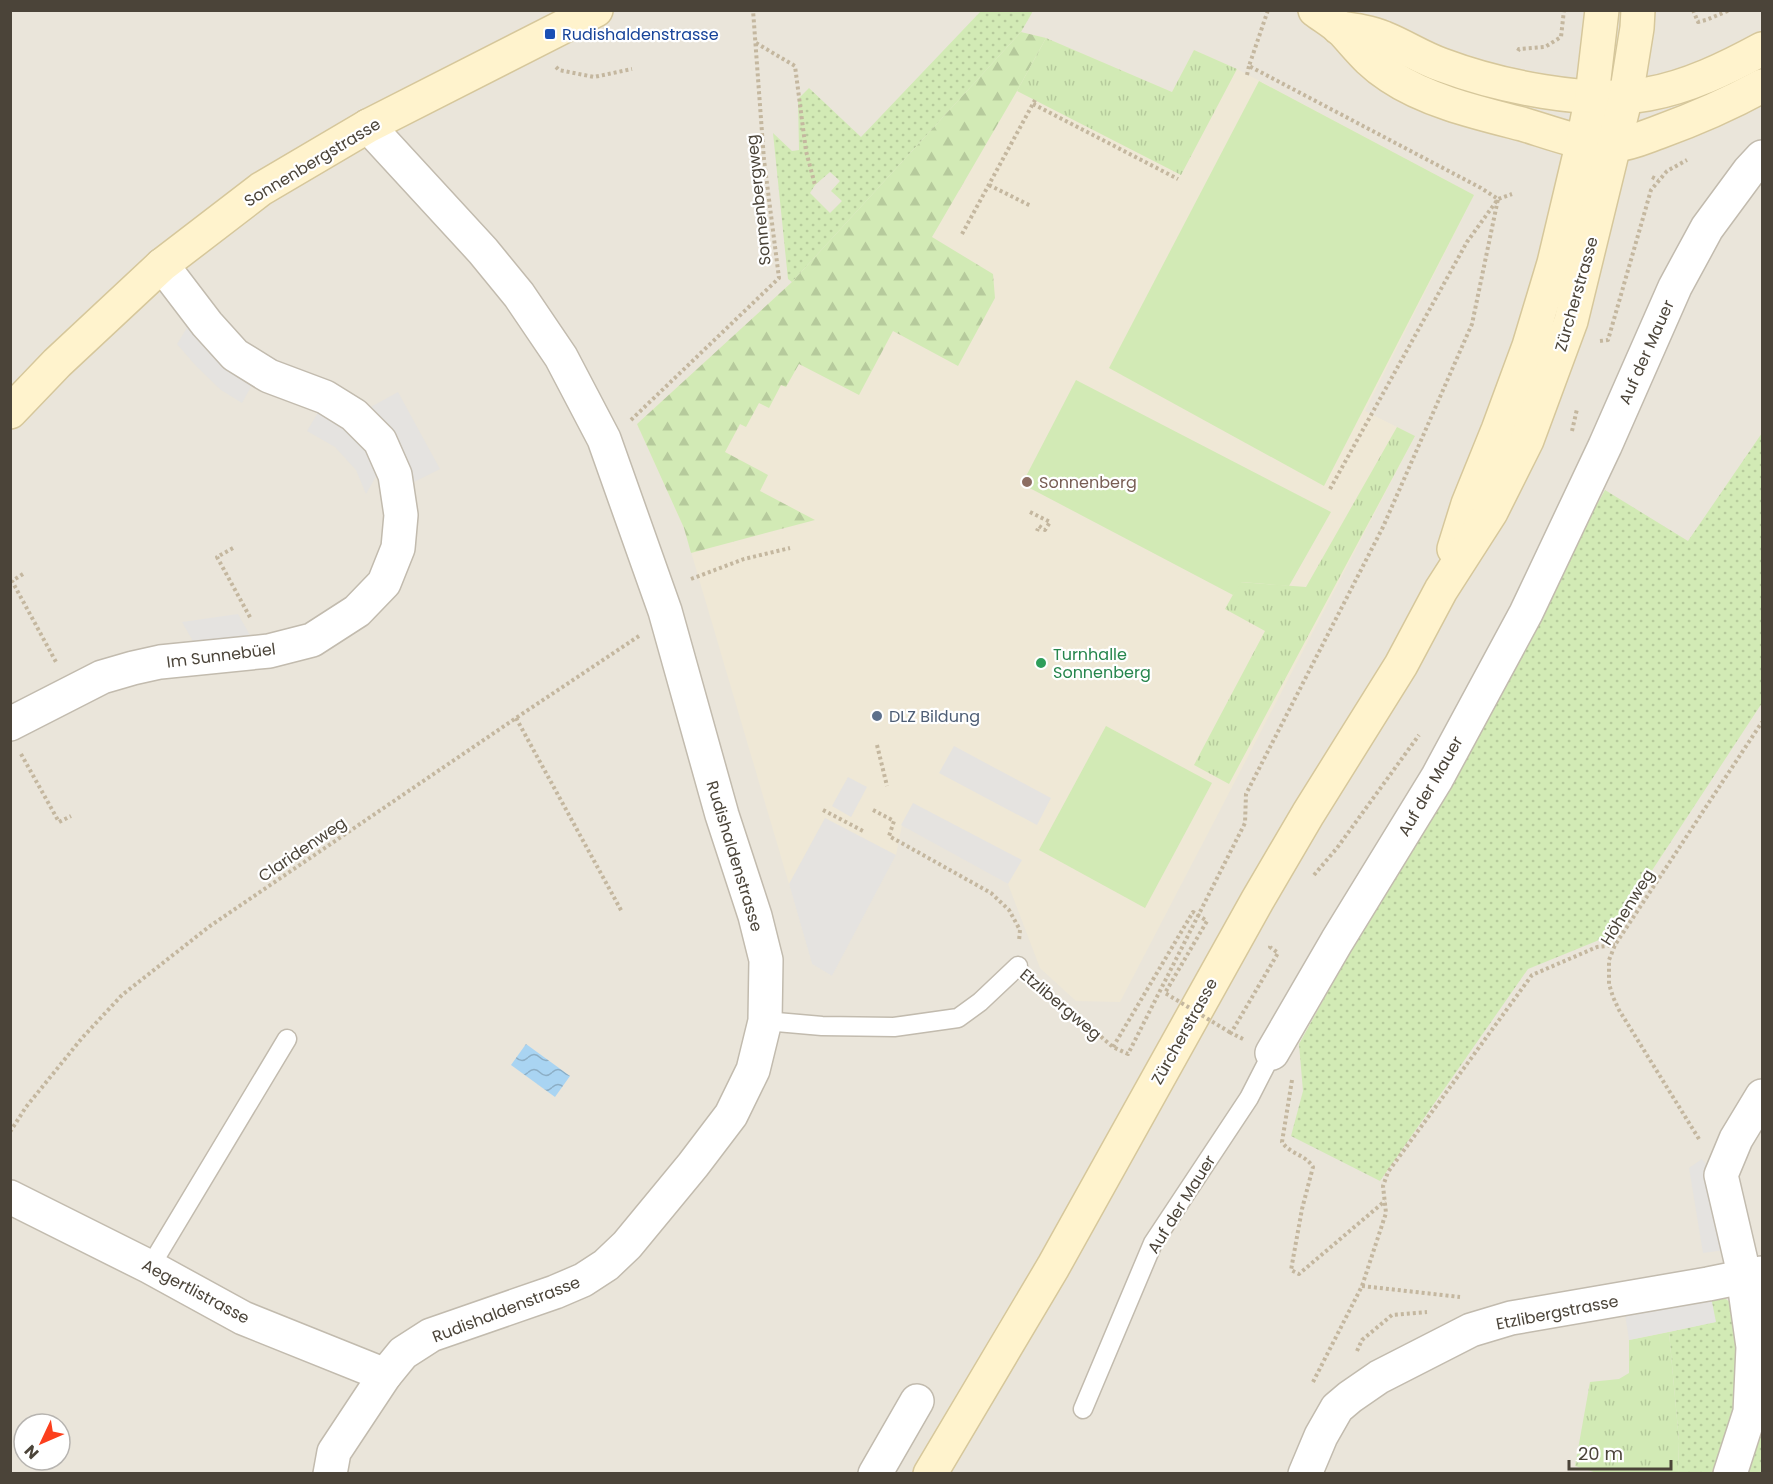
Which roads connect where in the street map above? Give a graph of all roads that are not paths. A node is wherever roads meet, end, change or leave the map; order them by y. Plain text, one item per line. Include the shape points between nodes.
1 (596, 10) edge
2 (1602, 10) edge
3 (1638, 10) edge
4 (1327, 19) edge
5 (1762, 49) edge
6 (1762, 86) edge
7 (1592, 96) junction
8 (1626, 96) junction
9 (368, 126) junction
10 (1599, 143) junction
11 (1762, 157) edge
12 (162, 265) junction
13 (10, 412) edge
14 (13, 735) edge
15 (1018, 966) road end
16 (765, 1021) junction
17 (287, 1039) dead end
18 (1272, 1053) joint
19 (1762, 1096) edge
20 (10, 1197) edge
21 (150, 1267) junction
22 (1753, 1275) edge
23 (385, 1375) junction
24 (917, 1401) dead end
25 (1083, 1409) dead end
26 (330, 1473) edge
27 (875, 1473) edge
28 (930, 1473) edge
29 (1305, 1473) edge
30 (1730, 1473) edge

1 - 9 main road, Sonnenbergstrasse
2 - 7 main road, Zürcherstrasse
3 - 8 main road, Zürcherstrasse
4 - 7 main road via 1482,78 1535,90
4 - 10 main road via 1375,66 1427,94 1473,112
5 - 8 main road via 1677,87
6 - 10 main road via 1700,117 1640,139
7 - 8 main road
7 - 10 main road, Zürcherstrasse
8 - 10 main road, Zürcherstrasse
9 - 12 main road, Sonnenbergstrasse via 261,189
9 - 16 street, Rudishaldenstrasse via 519,296 561,357 604,439 665,611 722,815 755,916 766,960
10 - 28 main road, Zürcherstrasse via 1571,321 1527,440 1491,512 1257,901 1053,1267
11 - 18 street, Auf der Mauer via 1702,238 1675,287 1526,613 1437,778
12 - 13 main road, Sonnenbergstrasse
12 - 14 street, Im Sunnebüel via 235,355 268,376 325,397 354,415 380,441 395,475 402,515 398,548 384,583 357,611 312,640 269,651 160,662 102,677 72,692
15 - 16 lane, Etzlibergweg via 958,1018 894,1028
16 - 23 street, Rudishaldenstrasse via 753,1070 731,1115 627,1245 606,1265 555,1292 431,1335 403,1353
17 - 21 lane
18 - 25 lane, Auf der Mauer via 1249,1098 1153,1243
19 - 22 street via 1736,1139 1721,1175 1741,1262
20 - 21 street, Aegertlistrasse
21 - 23 street, Aegertlistrasse via 243,1318
22 - 29 street, Etzlibergstrasse via 1510,1318 1471,1330 1379,1377 1337,1408
22 - 30 street via 1750,1412
23 - 26 street, Rudishaldenstrasse via 334,1452
24 - 27 street

